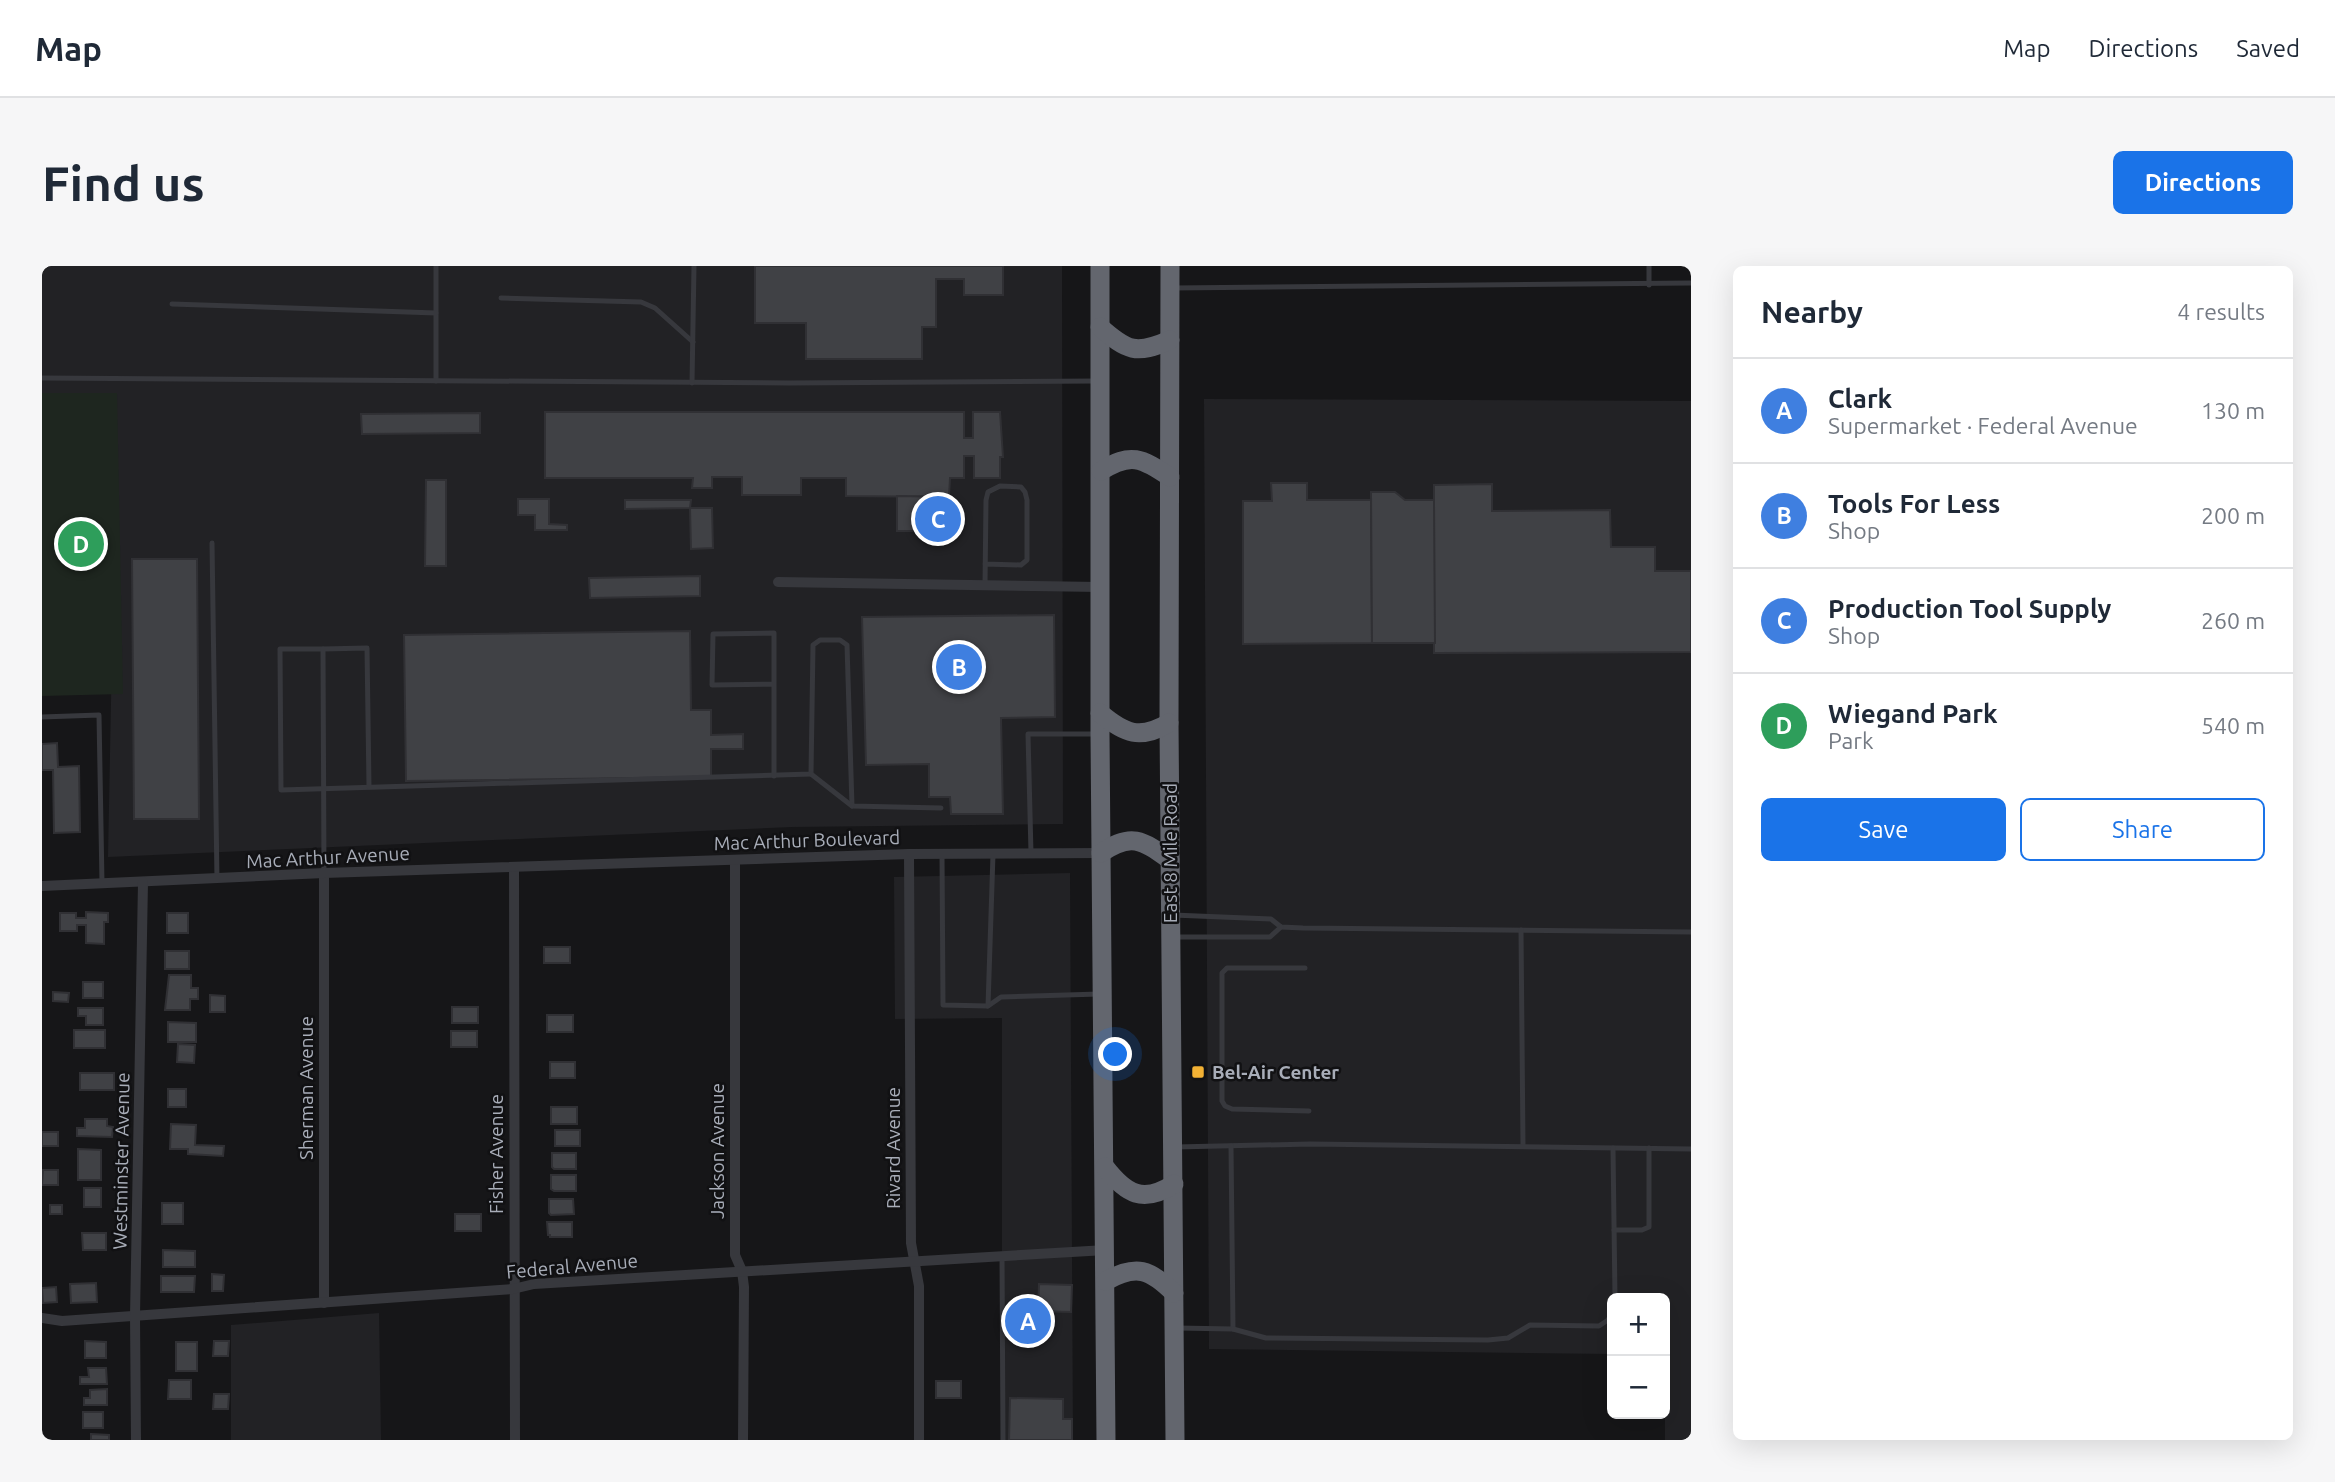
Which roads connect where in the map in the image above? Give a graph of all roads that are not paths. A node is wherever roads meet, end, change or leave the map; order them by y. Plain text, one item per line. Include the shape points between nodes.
1 (436, 266) edge
2 (694, 266) edge
3 (1100, 266) edge
4 (1170, 266) edge
5 (1649, 266) edge
6 (1691, 283) edge
7 (1649, 285) junction
8 (1170, 288) junction
9 (501, 298) dead end
10 (172, 304) dead end
11 (436, 313) junction
12 (1101, 327) junction
13 (1170, 340) junction
14 (693, 342) junction
15 (42, 379) edge
16 (436, 381) junction
17 (1100, 381) junction
18 (692, 383) junction
19 (1101, 471) junction
20 (1170, 477) junction
21 (212, 543) dead end
22 (985, 564) junction
23 (778, 582) dead end
24 (985, 585) junction
25 (1100, 587) junction
26 (323, 649) junction
27 (774, 684) junction
28 (1100, 713) junction
29 (42, 717) edge
30 (1169, 723) junction
31 (1100, 734) junction
32 (811, 774) junction
33 (774, 776) junction
34 (369, 788) junction
35 (324, 790) junction
36 (852, 806) junction
37 (941, 808) dead end
38 (1031, 853) junction
39 (1101, 853) junction
40 (909, 854) junction
41 (942, 854) junction
42 (993, 854) junction
43 (735, 860) junction
44 (1170, 860) junction
45 (514, 867) junction
46 (324, 873) junction
47 (218, 880) junction
48 (143, 882) junction
49 (102, 883) junction
50 (42, 886) edge
51 (1170, 915) junction
52 (1281, 927) junction
53 (1521, 930) junction
54 (1691, 932) edge
55 (1171, 937) junction
56 (1304, 968) dead end
57 (1102, 994) junction
58 (988, 1006) junction
59 (1308, 1111) dead end
60 (1231, 1146) junction
61 (1522, 1146) junction
62 (1173, 1147) junction
63 (1613, 1148) junction
64 (1649, 1149) junction
65 (1691, 1149) edge
66 (1105, 1167) junction
67 (1174, 1184) junction
68 (1614, 1230) junction
69 (1106, 1250) junction
70 (1002, 1255) junction
71 (915, 1260) junction
72 (742, 1271) junction
73 (1106, 1281) junction
74 (513, 1289) junction
75 (1174, 1293) junction
76 (1615, 1293) edge
77 (324, 1303) junction
78 (135, 1317) junction
79 (42, 1318) edge
80 (1607, 1321) edge
81 (1174, 1328) junction
82 (1233, 1329) junction
83 (136, 1440) edge
84 (515, 1440) edge
85 (743, 1440) edge
86 (919, 1440) edge
87 (1003, 1440) edge
88 (1106, 1440) edge
89 (1175, 1440) edge

1 - 11 lane
2 - 14 lane
3 - 12 highway
4 - 8 highway, East 8 Mile Road
5 - 7 lane
6 - 7 lane
7 - 8 lane
8 - 13 highway, East 8 Mile Road
9 - 14 lane via 641,302 655,307
10 - 11 lane
11 - 16 lane
12 - 13 highway via 1118,343 1136,350
12 - 17 highway
13 - 20 highway, East 8 Mile Road
14 - 18 lane
15 - 16 lane
16 - 18 lane
17 - 18 lane
17 - 19 highway
19 - 20 highway via 1122,460 1139,459
19 - 25 highway
20 - 30 highway, East 8 Mile Road
21 - 47 lane
22 - 22 lane via 988,492 1000,486 1021,487 1027,500 1027,560 1021,565
22 - 24 lane
23 - 24 street
24 - 25 street
25 - 28 highway
26 - 34 lane via 367,648
26 - 35 lane
26 - 35 lane via 280,649 281,790
27 - 27 lane via 774,633 713,634 712,685
27 - 33 lane
28 - 30 highway via 1140,734
28 - 31 highway
29 - 49 lane via 99,715
30 - 44 highway, East 8 Mile Road
31 - 38 lane via 1028,734
31 - 39 highway
32 - 33 lane
32 - 36 lane
32 - 36 lane via 813,645 820,640 840,640 847,645
33 - 34 lane
34 - 35 lane
35 - 46 lane
36 - 37 lane
38 - 39 street, Mac Arthur Boulevard
38 - 42 street, Mac Arthur Boulevard
39 - 44 highway via 1130,839 1151,846
39 - 57 highway
40 - 41 street, Mac Arthur Boulevard
40 - 43 street, Mac Arthur Boulevard
40 - 71 street, Rivard Avenue via 911,1243
41 - 42 street, Mac Arthur Boulevard
41 - 58 lane via 943,1004
42 - 58 lane
43 - 45 street, Mac Arthur Boulevard
43 - 72 street, Jackson Avenue via 735,1255
44 - 51 highway, East 8 Mile Road
45 - 46 street, Mac Arthur Avenue
45 - 74 street, Fisher Avenue
46 - 47 street, Mac Arthur Avenue
46 - 77 street, Sherman Avenue
47 - 48 street, Mac Arthur Avenue
48 - 49 street
48 - 78 street, Westminster Avenue
49 - 50 street
51 - 52 lane via 1271,919
51 - 55 highway, East 8 Mile Road
52 - 53 lane
52 - 55 lane via 1270,937
53 - 54 lane
53 - 61 lane
55 - 62 highway, East 8 Mile Road
56 - 59 lane via 1227,968 1222,973 1222,1101 1232,1109
57 - 58 lane via 1002,997
57 - 66 highway
60 - 61 lane
60 - 62 lane
60 - 82 lane
61 - 63 lane
62 - 67 highway, East 8 Mile Road
63 - 64 lane
63 - 68 lane
64 - 65 lane
64 - 68 lane via 1649,1227
66 - 67 highway via 1118,1183 1136,1194 1155,1194
66 - 69 highway
67 - 75 highway, East 8 Mile Road
68 - 76 lane
69 - 70 street, Federal Avenue
69 - 73 highway
70 - 71 street, Federal Avenue
70 - 87 lane
71 - 72 street, Federal Avenue
71 - 86 street, Rivard Avenue
72 - 74 street, Federal Avenue
72 - 85 street, Jackson Avenue
73 - 75 highway via 1128,1271 1145,1271
73 - 88 highway
74 - 77 street, Federal Avenue
74 - 84 street, Fisher Avenue
75 - 81 highway, East 8 Mile Road
77 - 78 street, Federal Avenue
78 - 79 street, Federal Avenue
78 - 83 street, Westminster Avenue
80 - 82 lane via 1598,1326 1530,1325 1508,1338 1488,1340 1266,1339
81 - 82 lane
81 - 89 highway, East 8 Mile Road

